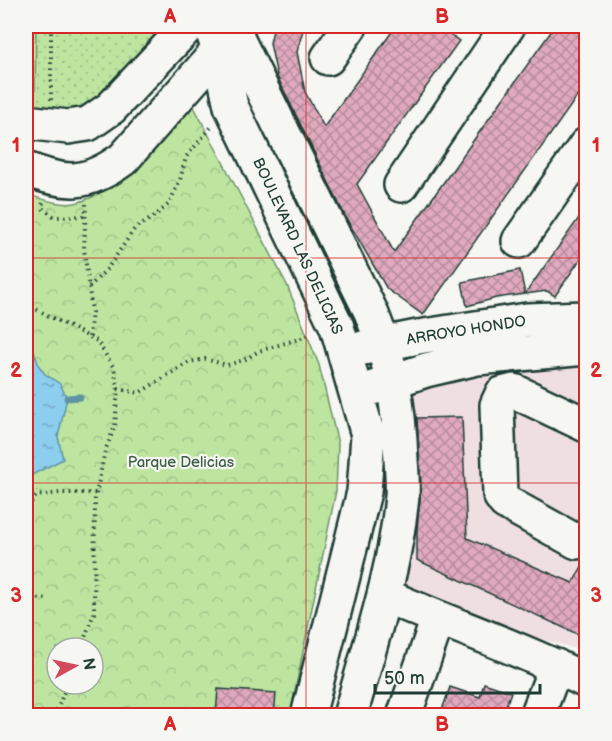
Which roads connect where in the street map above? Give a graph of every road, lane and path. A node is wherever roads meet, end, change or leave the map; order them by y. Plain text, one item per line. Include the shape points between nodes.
1 (188, 26) edge
2 (350, 26) edge
3 (496, 30) edge
4 (226, 32) edge
5 (328, 58) dead end
6 (231, 106) junction
7 (26, 122) edge
8 (586, 144) edge
9 (26, 169) edge
10 (90, 177) junction
11 (401, 185) dead end
12 (519, 241) dead end
13 (89, 287) junction
14 (26, 304) edge
15 (586, 318) edge
16 (89, 337) junction
17 (342, 339) junction
18 (384, 344) junction
19 (586, 348) edge
20 (496, 356) junction
21 (394, 382) junction
22 (118, 389) junction
23 (507, 391) junction
24 (357, 392) junction
25 (586, 425) edge
26 (96, 493) junction
27 (26, 505) edge
28 (586, 540) edge
29 (384, 595) junction
30 (26, 598) edge
31 (50, 599) dead end
32 (438, 619) junction
33 (85, 636) edge
34 (556, 666) junction
35 (586, 681) edge
36 (62, 696) edge
37 (55, 716) edge
38 (308, 716) edge
39 (350, 716) edge
40 (404, 716) edge
41 (537, 716) edge

1 - 7 street via 111,108 88,124 68,127
2 - 5 street
3 - 11 street
4 - 6 street, BOULEVARD LAS DELICIAS
4 - 10 street via 123,159
4 - 18 street
6 - 13 path via 186,157 169,204 135,228 108,268
6 - 17 street, BOULEVARD LAS DELICIAS
8 - 12 street
9 - 10 street via 54,180
10 - 13 path via 84,216
13 - 16 path
14 - 16 path
15 - 18 street, ARROYO HONDO via 527,320
16 - 22 path via 97,341 114,368
17 - 18 street, ARROYO HONDO
17 - 22 path via 259,351 228,366 205,359 189,363 139,393
17 - 24 street, BOULEVARD LAS DELICIAS
18 - 21 street
19 - 20 street, ARROYO HONDO
20 - 21 street, ARROYO HONDO via 426,370
20 - 23 street
21 - 24 street, ARROYO HONDO
21 - 29 street via 402,494
22 - 26 path via 116,426 105,452
23 - 25 street via 521,393
23 - 28 street via 497,405 500,495 505,502 577,542
24 - 38 street, BOULEVARD LAS DELICIAS via 368,435 364,492
26 - 27 path via 36,496
26 - 33 path via 94,613
29 - 32 street
29 - 39 street
30 - 31 path
32 - 34 street
32 - 40 street
34 - 35 street
34 - 41 street
36 - 37 path

